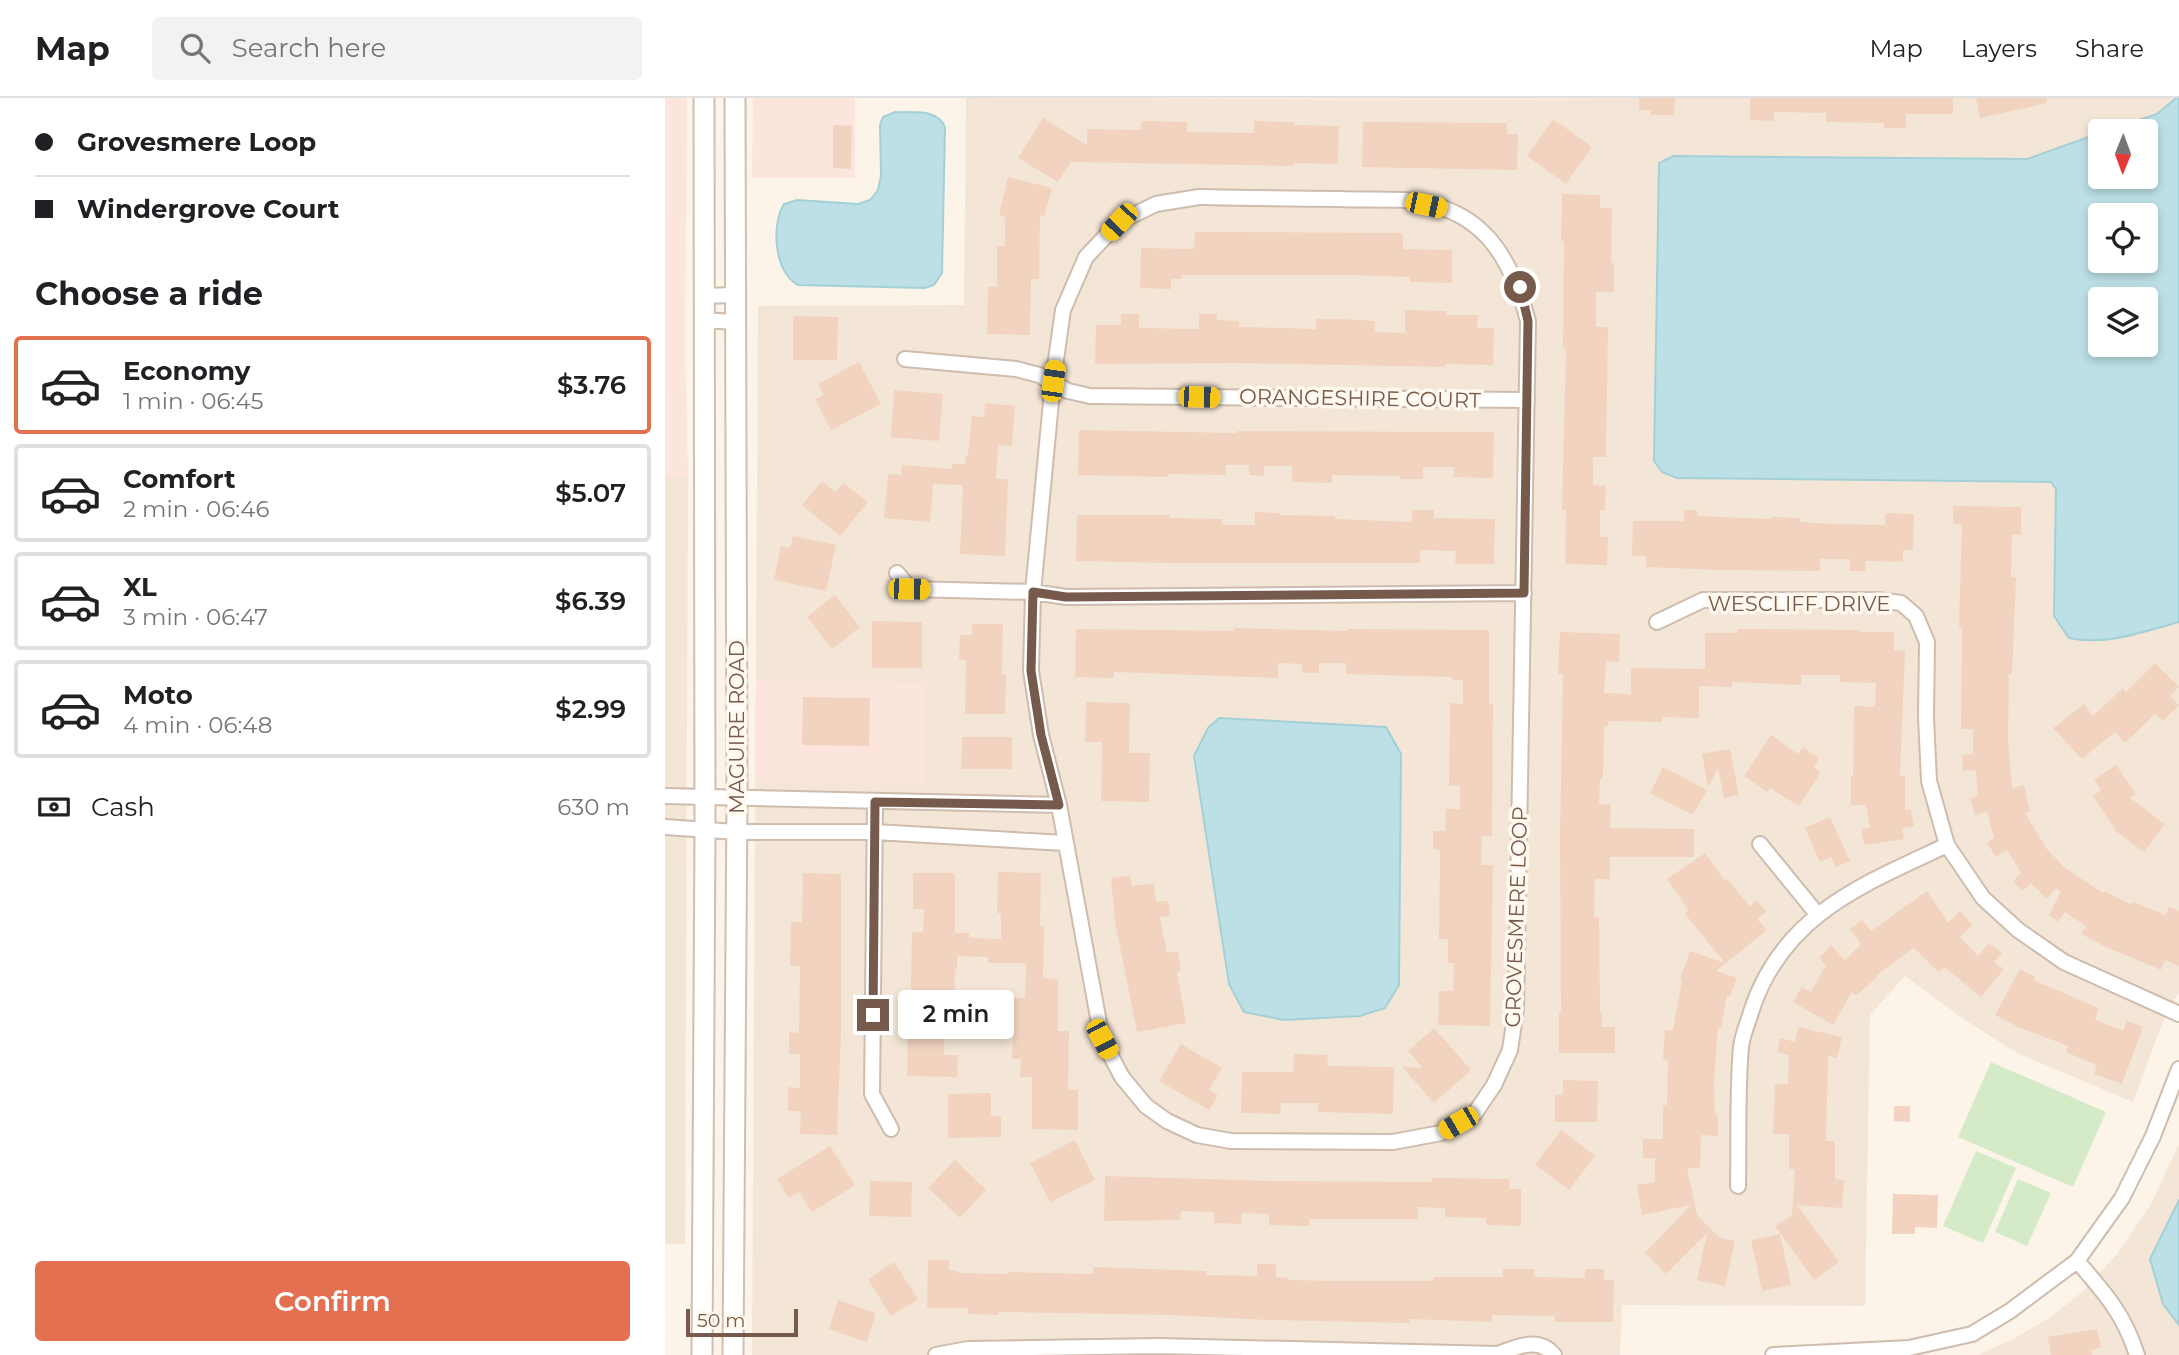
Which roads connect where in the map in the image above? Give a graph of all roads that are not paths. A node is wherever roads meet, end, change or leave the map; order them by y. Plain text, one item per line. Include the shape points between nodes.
1 (704, 98) edge
2 (735, 98) edge
3 (735, 295) junction
4 (703, 296) junction
5 (703, 320) junction
6 (734, 322) junction
7 (905, 359) dead end
8 (1053, 381) junction
9 (1527, 400) junction
10 (897, 573) dead end
11 (1033, 592) junction
12 (1524, 593) junction
13 (1657, 622) dead end
14 (665, 796) edge
15 (705, 797) junction
16 (737, 799) junction
17 (875, 802) junction
18 (1059, 805) junction
19 (665, 827) edge
20 (705, 830) junction
21 (736, 832) junction
22 (875, 832) junction
23 (1065, 843) junction
24 (1760, 844) dead end
25 (1947, 845) junction
26 (1817, 914) junction
27 (2179, 1014) edge
28 (2179, 1069) edge
29 (891, 1129) dead end
30 (1738, 1186) dead end
31 (2077, 1261) junction
32 (1159, 1350) edge
33 (1910, 1352) edge
34 (1499, 1354) edge
35 (702, 1355) edge
36 (733, 1355) edge
37 (936, 1355) edge
38 (1554, 1355) edge
39 (1773, 1355) edge
40 (2137, 1355) edge

1 - 4 main road, MAGUIRE ROAD
2 - 3 main road, MAGUIRE ROAD
3 - 4 street
3 - 6 main road, MAGUIRE ROAD
4 - 5 main road, MAGUIRE ROAD
5 - 6 street
5 - 15 main road, MAGUIRE ROAD
6 - 16 main road, MAGUIRE ROAD
7 - 8 street, ORANGESHIRE COURT via 1016,369
8 - 9 street, ORANGESHIRE COURT via 1090,396
8 - 9 street, GROVESMERE LOOP via 1063,310 1086,257 1119,222 1156,204 1199,197 1406,200 1446,209 1477,226 1502,253 1520,287 1528,321
8 - 11 street, GROVESMERE LOOP
9 - 12 street, GROVESMERE LOOP
10 - 11 street via 909,589
11 - 12 street via 1066,597
11 - 18 street, GROVESMERE LOOP via 1031,671
12 - 23 street, GROVESMERE LOOP via 1512,1037 1494,1085 1475,1113 1441,1133 1393,1142 1231,1141 1197,1135 1146,1105 1122,1077 1102,1039
13 - 25 street, WESCLIFF DRIVE via 1703,600 1901,603 1916,616 1927,642 1929,781
14 - 15 street
15 - 16 street
15 - 20 main road, MAGUIRE ROAD
16 - 17 street
16 - 21 main road, MAGUIRE ROAD
17 - 18 street
17 - 22 street
18 - 23 street, GROVESMERE LOOP
19 - 20 street
20 - 21 street
20 - 35 main road, MAGUIRE ROAD
21 - 22 street
21 - 36 main road, MAGUIRE ROAD
22 - 23 street
22 - 29 street via 872,1094
24 - 26 street
25 - 26 street
25 - 27 street, WESCLIFF DRIVE via 1983,898 2018,930 2064,962
26 - 30 street via 1782,949 1759,989 1741,1045
28 - 31 street via 2122,1198
31 - 33 street via 1972,1334
31 - 40 street via 2111,1299
32 - 34 street
32 - 37 street via 968,1349
33 - 39 street
34 - 38 street via 1529,1344 1544,1345

